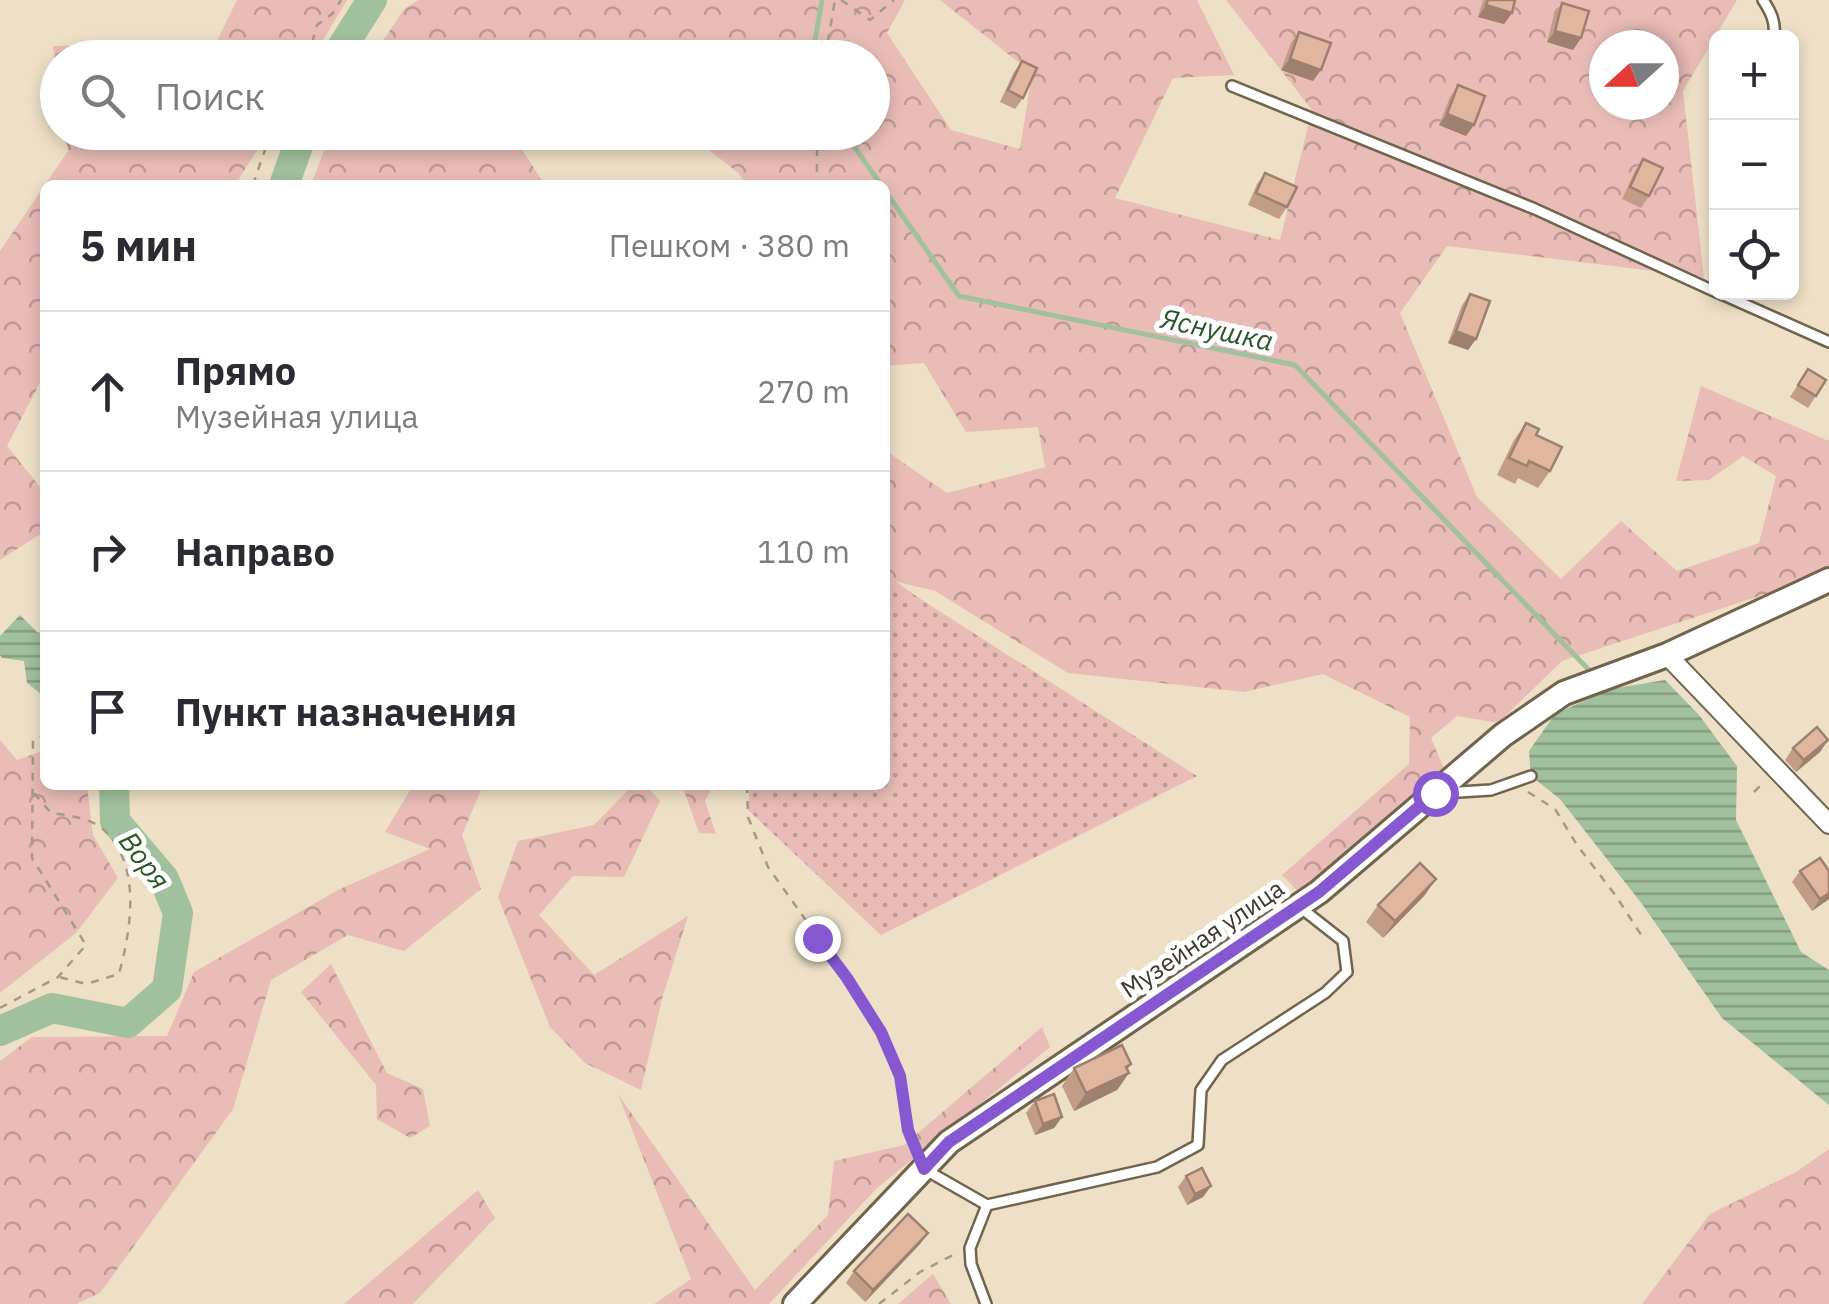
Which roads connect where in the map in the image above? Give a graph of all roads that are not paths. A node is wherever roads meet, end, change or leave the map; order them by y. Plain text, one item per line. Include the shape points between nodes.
1 (1763, 0) edge
2 (1775, 30) edge
3 (1232, 86) dead end
4 (1709, 289) edge
5 (1733, 300) edge
6 (1829, 342) edge
7 (1829, 580) edge
8 (1667, 655) junction
9 (1532, 776) dead end
10 (1435, 793) junction
11 (1829, 824) edge
12 (1299, 906) junction
13 (924, 1169) junction
14 (987, 1205) junction
15 (795, 1304) edge
16 (986, 1304) edge

1 - 2 lane
3 - 4 lane via 1535,209
5 - 6 lane
7 - 8 street, Музейная улица
8 - 10 street, Музейная улица via 1564,693
8 - 11 street
9 - 10 lane via 1491,790
10 - 12 street, Музейная улица
12 - 13 street, Музейная улица via 949,1142
12 - 14 lane via 1343,941 1347,972 1325,994 1222,1060 1201,1090 1198,1145 1156,1166
13 - 14 lane
13 - 15 street, Музейная улица
14 - 16 lane via 970,1248

